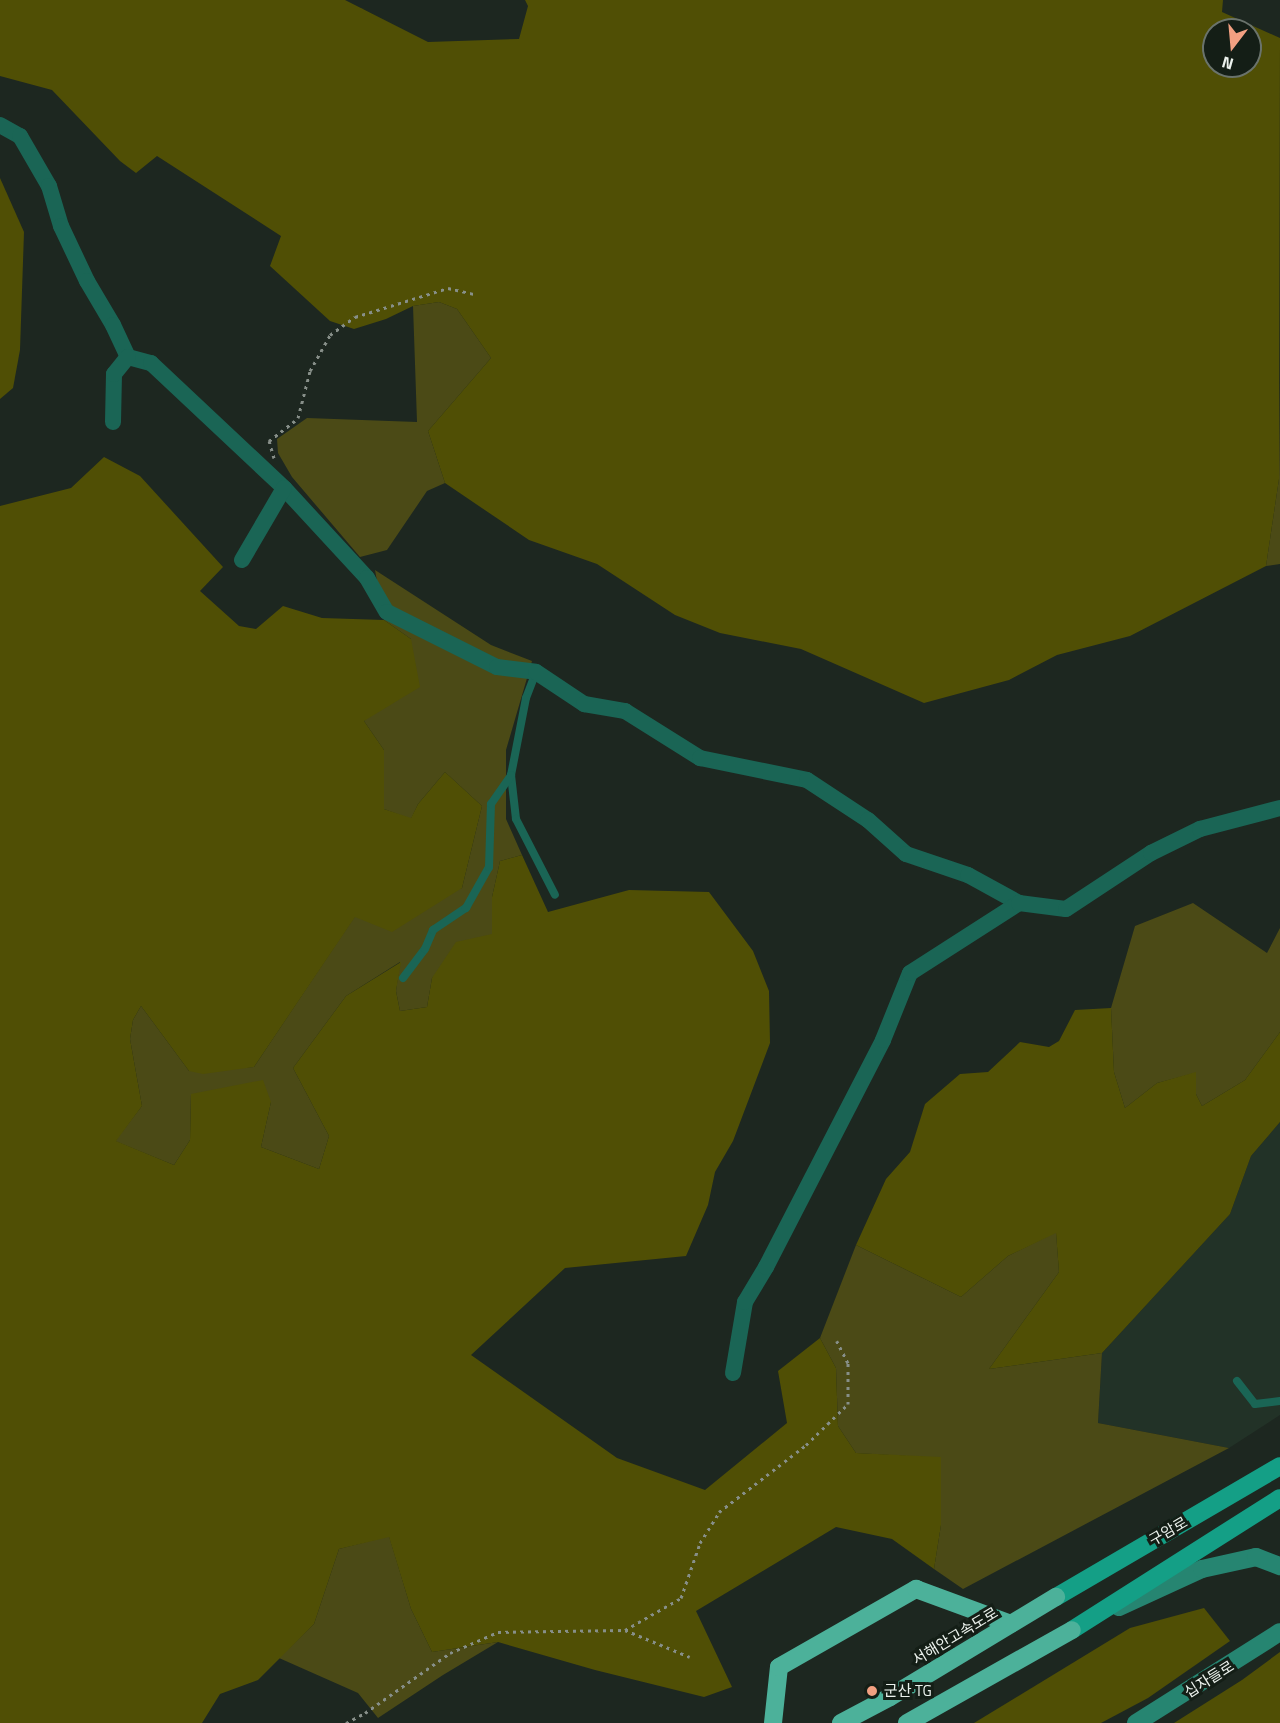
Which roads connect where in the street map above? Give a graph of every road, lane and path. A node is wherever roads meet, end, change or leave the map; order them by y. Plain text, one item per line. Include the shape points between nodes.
1 (0, 124) edge
2 (473, 294) dead end
3 (128, 357) junction
4 (113, 422) dead end
5 (275, 460) dead end
6 (284, 488) junction
7 (242, 560) dead end
8 (536, 672) junction
9 (511, 775) junction
10 (1280, 808) edge
11 (555, 895) dead end
12 (1019, 903) junction
13 (403, 978) dead end
14 (837, 1341) dead end
15 (733, 1373) dead end
16 (1238, 1381) dead end
17 (1280, 1401) edge
18 (1280, 1466) edge
19 (1280, 1498) edge
20 (1280, 1566) edge
21 (1056, 1597) joint
22 (1011, 1624) junction
23 (625, 1629) junction
24 (1072, 1630) junction
25 (1280, 1632) edge
26 (690, 1657) dead end
27 (346, 1723) edge
28 (773, 1723) edge
29 (841, 1723) edge
30 (907, 1723) edge
31 (1136, 1723) edge

1 - 3 street via 20,136 49,186 70,244
2 - 5 path via 448,288 355,318 330,335 310,371 298,418 269,441
3 - 4 street via 114,374
3 - 6 street via 151,363
6 - 7 street
6 - 8 street via 367,578 387,612 497,667
8 - 9 lane via 526,698
8 - 12 street via 584,704 625,711 700,758 807,780 868,820 906,854 968,875
9 - 11 lane via 516,819
9 - 13 lane via 490,804 489,867 466,908 433,930 425,949
10 - 12 street via 1200,829 1151,853 1066,909
12 - 15 street via 910,974 884,1040 745,1302
14 - 23 path via 848,1363 848,1404 806,1445 719,1512 700,1543 681,1598
16 - 17 lane via 1255,1404
18 - 21 main road, 구암로
19 - 24 main road, 구암로
20 - 24 main road via 1256,1557 1202,1569
21 - 22 highway, 서해안고속도로
22 - 28 highway via 916,1589 779,1668
22 - 29 highway, 서해안고속도로
23 - 26 path
23 - 27 path via 498,1632 450,1653
24 - 30 highway
25 - 31 main road, 십자들로

